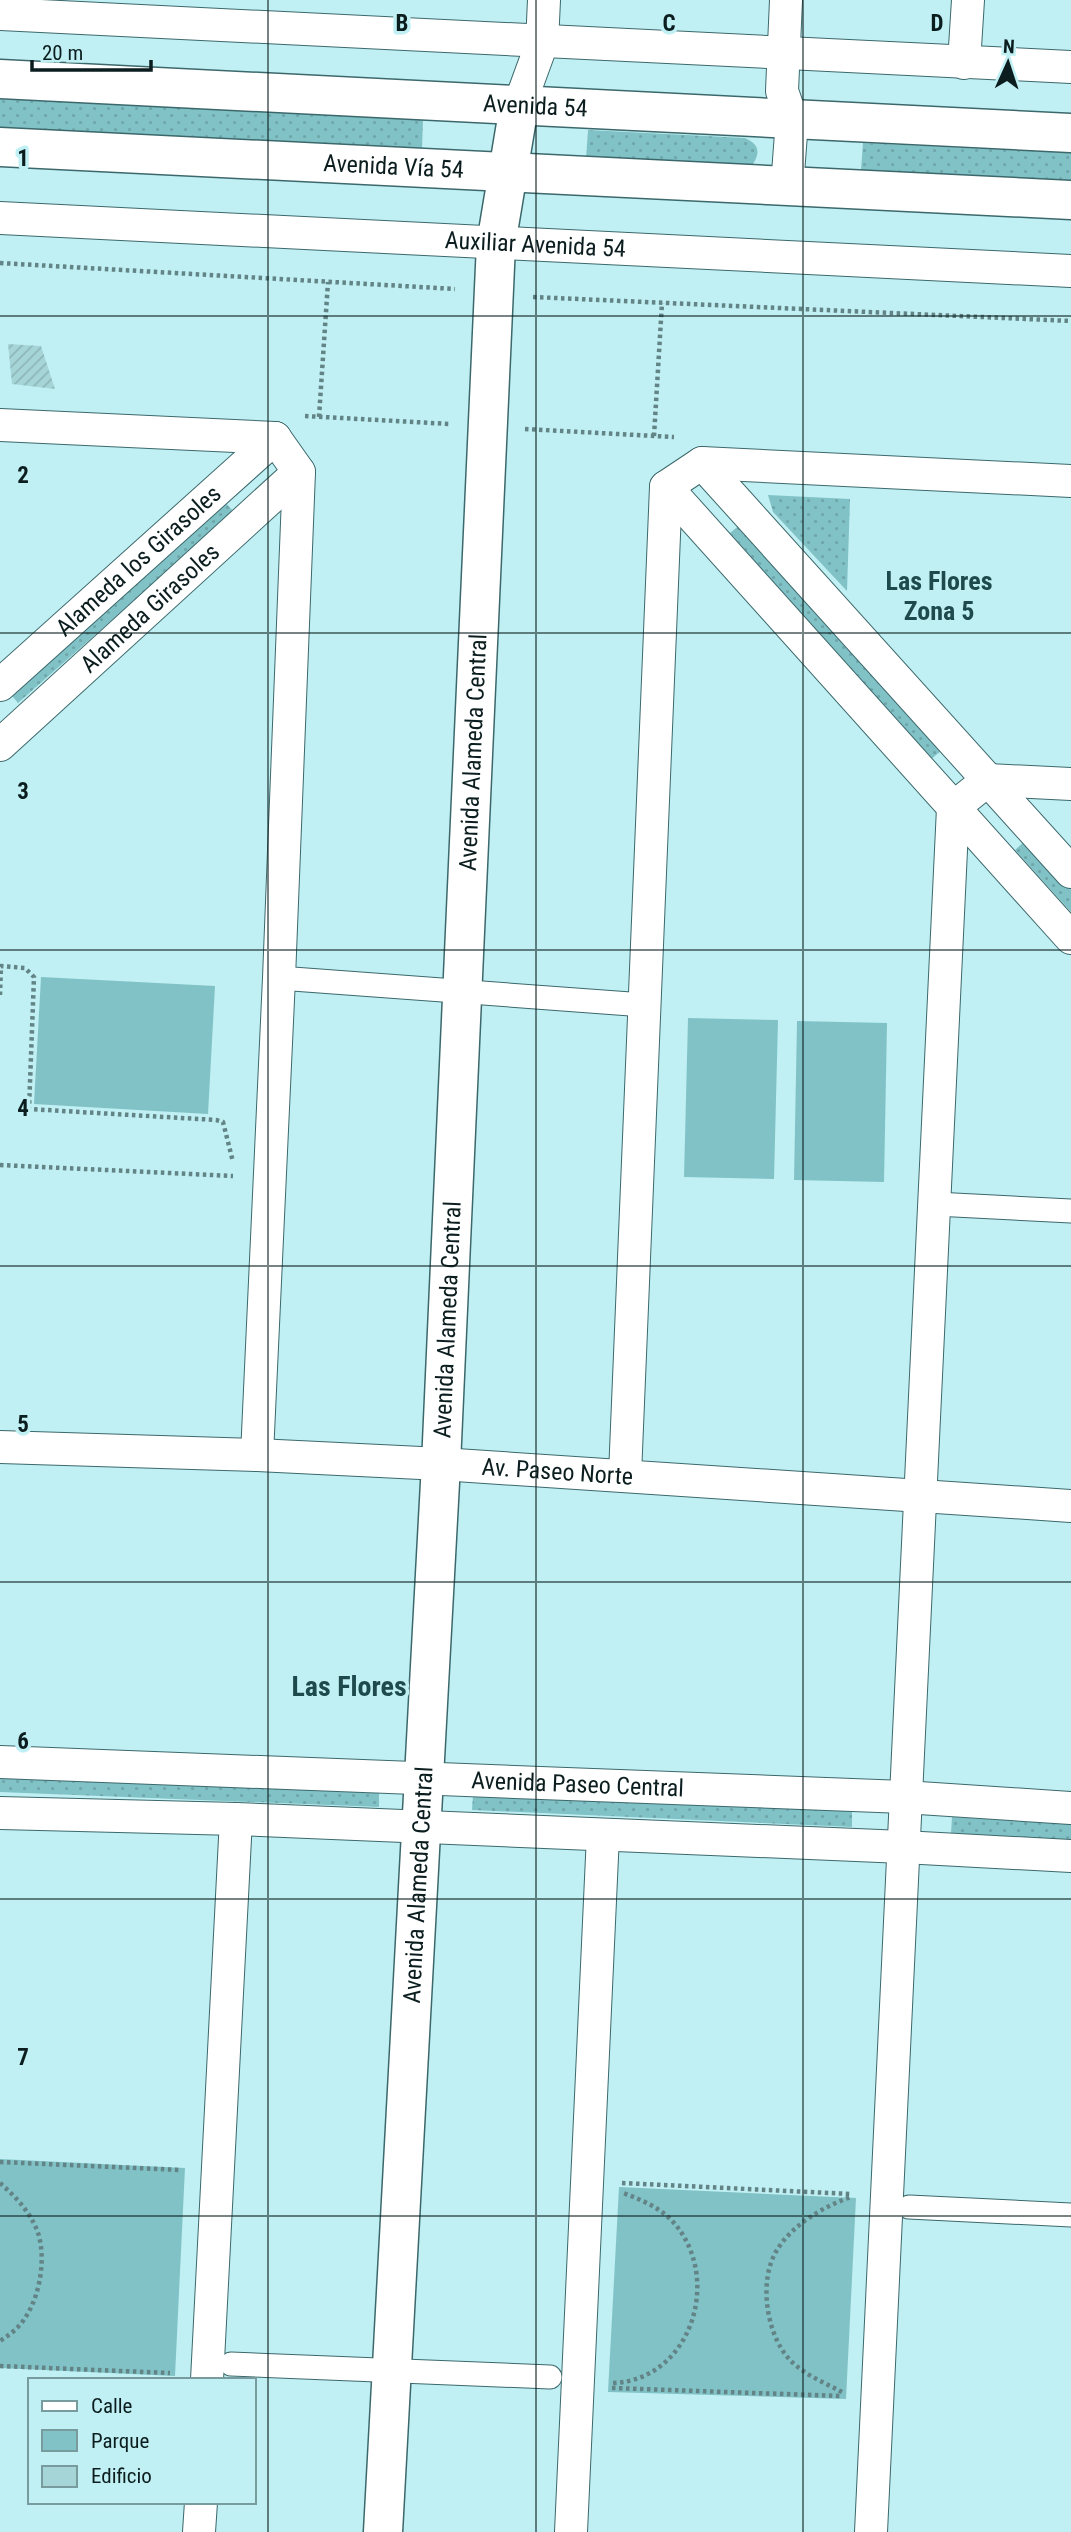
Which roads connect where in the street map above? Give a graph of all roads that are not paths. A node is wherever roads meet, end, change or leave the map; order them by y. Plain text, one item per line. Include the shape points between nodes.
1 (544, 0) edge
2 (786, 0) edge
3 (968, 0) edge
4 (0, 14) edge
5 (290, 14) edge
6 (542, 43) junction
7 (783, 55) junction
8 (964, 63) junction
9 (1071, 67) edge
10 (0, 79) edge
11 (519, 106) junction
12 (792, 120) junction
13 (1071, 133) edge
14 (0, 147) edge
15 (507, 172) junction
16 (788, 187) junction
17 (1071, 200) edge
18 (0, 218) edge
19 (496, 244) junction
20 (1071, 271) edge
21 (0, 425) edge
22 (283, 427) junction
23 (702, 463) junction
24 (299, 471) junction
25 (1071, 481) edge
26 (666, 487) junction
27 (0, 685) edge
28 (0, 745) edge
29 (988, 780) junction
30 (1071, 784) edge
31 (953, 808) junction
32 (1071, 872) edge
33 (1071, 938) edge
34 (279, 978) junction
35 (462, 990) junction
36 (644, 1005) junction
37 (935, 1204) junction
38 (1071, 1211) edge
39 (0, 1447) edge
40 (257, 1455) junction
41 (442, 1464) junction
42 (625, 1475) junction
43 (919, 1497) junction
44 (1071, 1506) edge
45 (0, 1762) edge
46 (425, 1777) junction
47 (904, 1797) junction
48 (1071, 1808) edge
49 (0, 1813) edge
50 (236, 1819) junction
51 (421, 1828) junction
52 (603, 1835) junction
53 (903, 1847) junction
54 (1071, 1857) edge
55 (909, 2207) dead end
56 (1071, 2216) edge
57 (390, 2370) junction
58 (206, 2373) edge
59 (550, 2377) dead end
60 (201, 2504) edge
61 (199, 2532) edge
62 (383, 2532) edge
63 (571, 2532) edge
64 (871, 2532) edge

1 - 6 street
2 - 7 street
3 - 8 street
4 - 5 street
5 - 6 street
6 - 7 street
6 - 11 street
7 - 8 street
7 - 12 street via 782,91
8 - 9 street
10 - 11 street, Avenida 54
11 - 12 street, Avenida 54
11 - 15 street, Avenida Alameda Central
12 - 13 street, Avenida 54
12 - 16 street
14 - 15 street, Avenida Vía 54
15 - 16 street, Avenida Vía 54
15 - 19 street, Avenida Alameda Central
16 - 17 street
18 - 19 street, Auxiliar Avenida 54
19 - 20 street, Auxiliar Avenida 54
19 - 35 street, Avenida Alameda Central
21 - 22 street
22 - 24 street
22 - 27 street, Alameda los Girasoles
23 - 25 street
23 - 26 street
23 - 29 street
24 - 28 street, Alameda Girasoles
24 - 34 street
26 - 31 street
26 - 36 street
29 - 30 street
29 - 31 street
29 - 32 street
31 - 33 street
31 - 37 street
34 - 35 street
34 - 40 street
35 - 36 street
35 - 41 street, Avenida Alameda Central
36 - 42 street
37 - 38 street
37 - 43 street
39 - 40 street, Av. Paseo Norte
40 - 41 street, Av. Paseo Norte
41 - 42 street, Av. Paseo Norte
41 - 46 street, Avenida Alameda Central
42 - 43 street, Av. Paseo Norte
43 - 44 street, Av. Paseo Norte
43 - 47 street
45 - 46 street, Avenida Paseo Central
46 - 47 street, Avenida Paseo Central
46 - 51 street, Avenida Alameda Central
47 - 48 street, Avenida Paseo Central
47 - 53 street
49 - 50 street, Avenida Paseo Central
50 - 51 street, Avenida Paseo Central
50 - 58 street
51 - 52 street, Avenida Paseo Central
51 - 57 street, Avenida Alameda Central
52 - 53 street, Avenida Paseo Central
52 - 63 street
53 - 54 street, Avenida Paseo Central
53 - 64 street
55 - 56 street
57 - 58 street
57 - 59 street
57 - 62 street, Avenida Alameda Central
60 - 61 street

